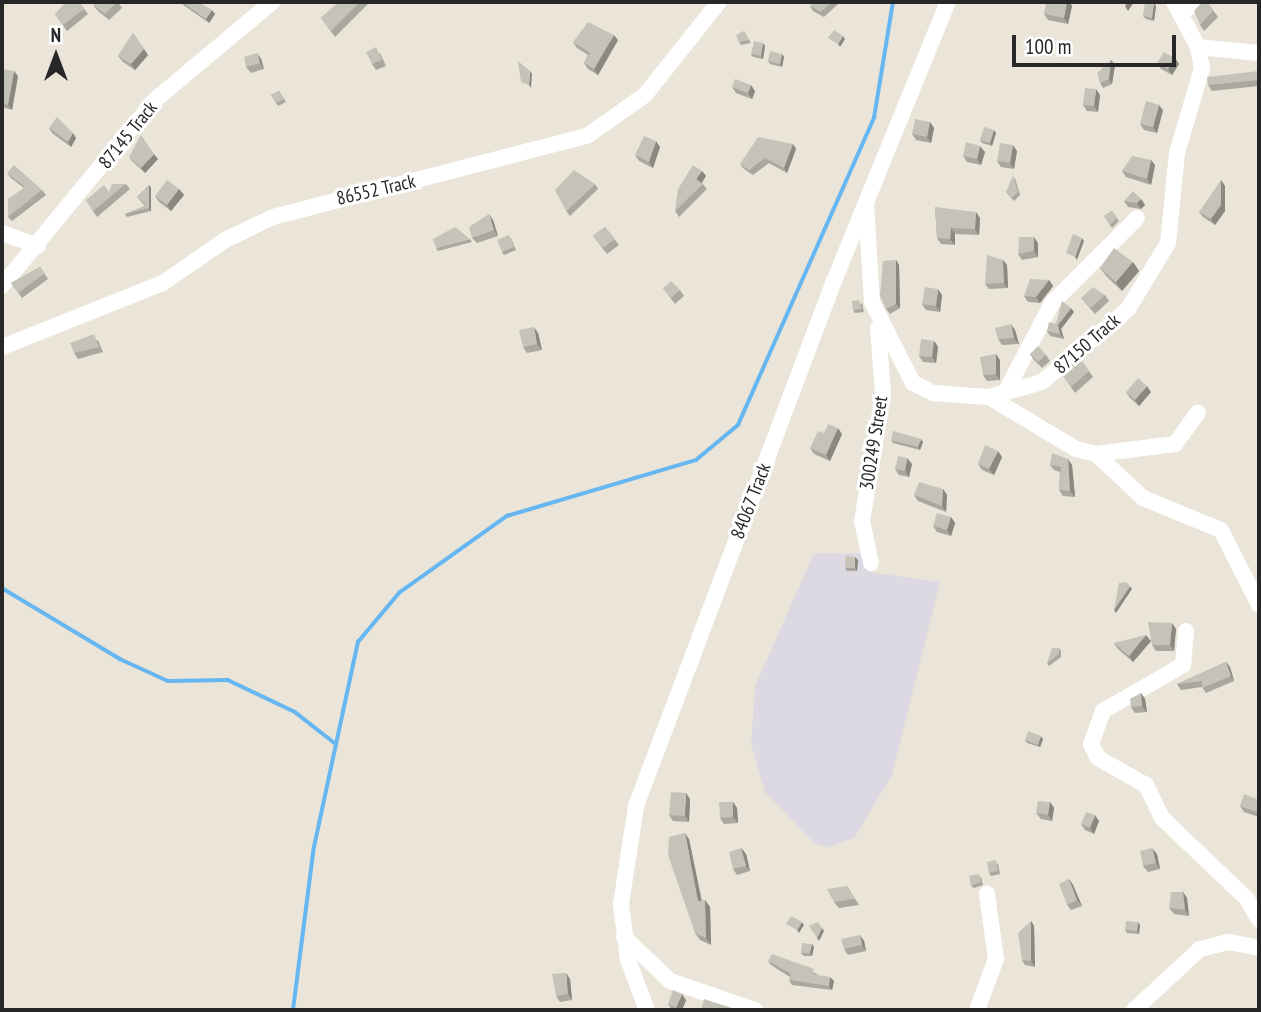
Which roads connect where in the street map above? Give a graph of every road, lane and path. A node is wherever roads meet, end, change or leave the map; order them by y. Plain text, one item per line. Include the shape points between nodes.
1 (272, 2) edge
2 (719, 2) edge
3 (948, 2) edge
4 (1196, 2) edge
5 (1179, 7) edge
6 (1198, 47) junction
7 (1259, 53) edge
8 (866, 204) junction
9 (1137, 218) dead end
10 (2, 233) edge
11 (38, 246) junction
12 (2, 286) edge
13 (878, 322) junction
14 (2, 347) edge
15 (997, 395) junction
16 (1198, 412) dead end
17 (1096, 454) junction
18 (871, 563) dead end
19 (1259, 605) edge
20 (1186, 631) dead end
21 (987, 894) dead end
22 (1259, 920) edge
23 (624, 937) junction
24 (1259, 947) edge
25 (647, 1010) edge
26 (755, 1010) edge
27 (977, 1010) edge
28 (1134, 1010) edge

1 - 11 street, 87145 Track via 155,100
2 - 14 street, 86552 Track via 645,95 587,136 273,217 225,240 163,283
3 - 8 street, 84067 Track
4 - 5 street
5 - 6 street, 87150 Track
6 - 7 street
6 - 15 street, 87150 Track via 1201,76 1177,153 1172,225 1158,268 1128,309 1063,365 1036,386
8 - 13 street, 87150 Track
8 - 23 street, 84067 Track via 636,806 621,888
9 - 15 street via 1052,303
10 - 11 street
11 - 12 street, 87145 Track
13 - 15 street, 87150 Track via 919,388
13 - 18 street, 300249 Street via 883,394 862,520
15 - 17 street via 1076,449
16 - 17 street via 1175,444
17 - 19 street via 1143,498 1219,528
20 - 22 street via 1183,665 1103,711 1091,744 1098,758 1146,785 1161,818 1247,900
21 - 27 street via 996,960
23 - 25 street, 84067 Track
23 - 26 street via 670,981
24 - 28 street via 1229,942 1200,949

